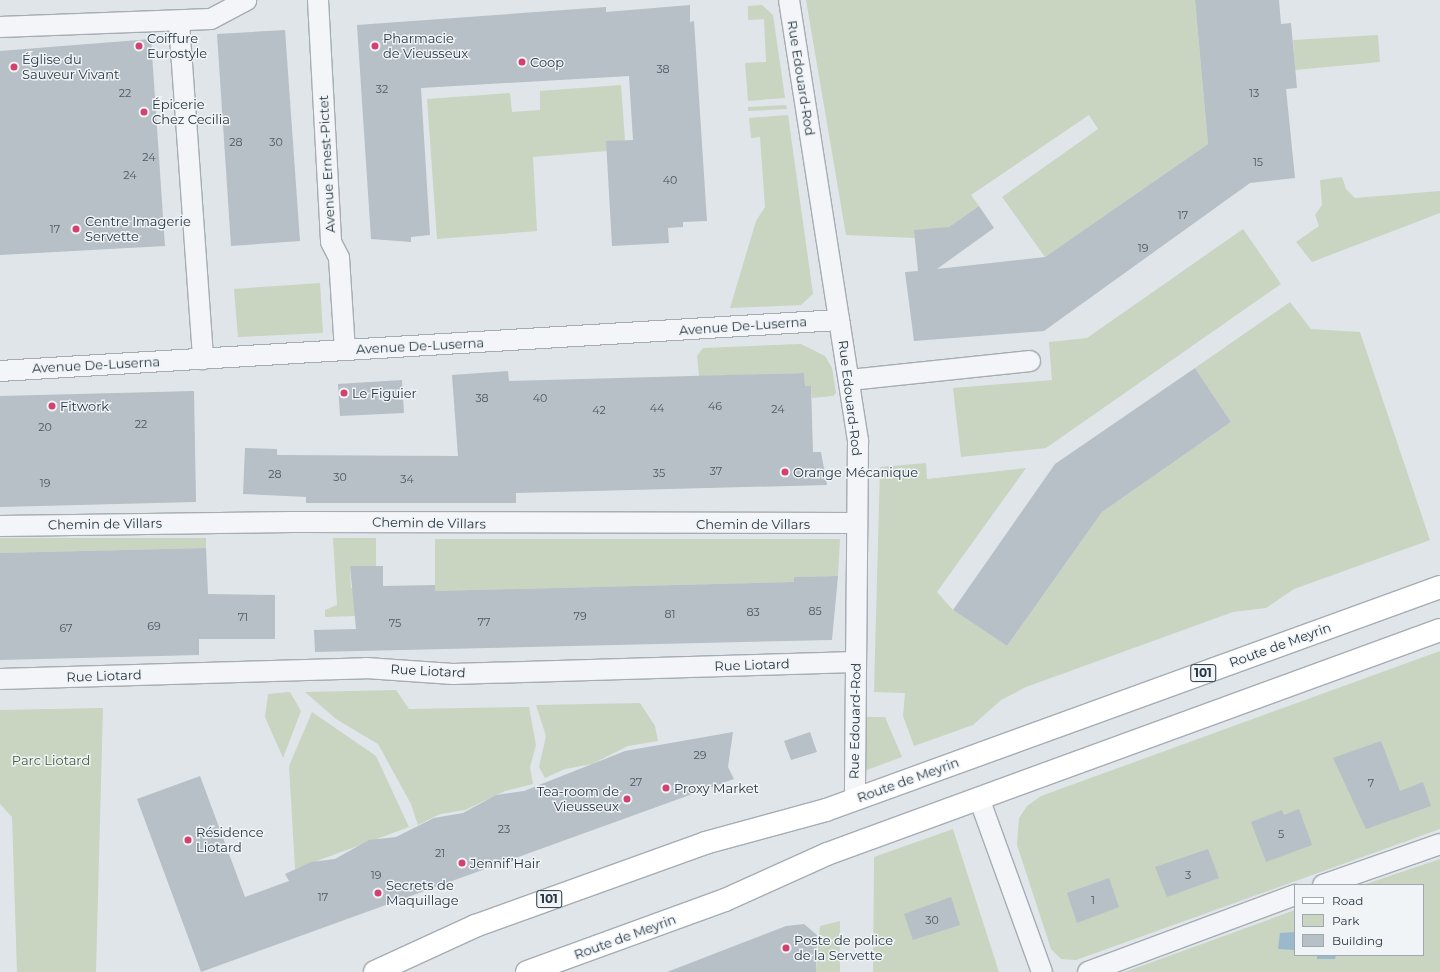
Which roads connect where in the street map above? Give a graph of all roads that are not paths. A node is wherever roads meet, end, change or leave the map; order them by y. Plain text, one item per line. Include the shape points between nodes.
1 (246, 0) edge
2 (318, 0) edge
3 (789, 0) edge
4 (179, 22) junction
5 (0, 27) edge
6 (839, 320) junction
7 (345, 350) junction
8 (203, 359) junction
9 (1030, 361) dead end
10 (0, 371) edge
11 (850, 380) junction
12 (857, 523) junction
13 (0, 526) edge
14 (1440, 587) edge
15 (1440, 630) edge
16 (856, 662) junction
17 (0, 679) edge
18 (854, 800) junction
19 (982, 804) junction
20 (1440, 844) edge
21 (1326, 884) edge
22 (1294, 895) edge
23 (375, 972) edge
24 (527, 972) edge
25 (1042, 972) edge
26 (1088, 972) edge

1 - 4 street via 211,19
2 - 7 street, Avenue Ernest-Pictet via 332,242 339,258
3 - 6 street, Rue Edouard-Rod
4 - 5 street
4 - 8 street
6 - 7 street, Avenue De-Luserna
6 - 11 street, Rue Edouard-Rod
7 - 8 street, Avenue De-Luserna
8 - 10 street, Avenue De-Luserna
9 - 11 street
11 - 12 street, Rue Edouard-Rod via 858,441
12 - 13 street, Chemin de Villars via 292,522
12 - 16 street, Rue Edouard-Rod
14 - 18 main road, Route de Meyrin / 101
15 - 19 main road, Route de Meyrin
16 - 17 street, Rue Liotard via 453,674 366,668
16 - 18 street, Rue Edouard-Rod
18 - 23 main road, Route de Meyrin / 101 via 693,848 475,926
19 - 24 main road, Route de Meyrin via 826,854 725,900
19 - 25 street
20 - 21 street
22 - 26 street

